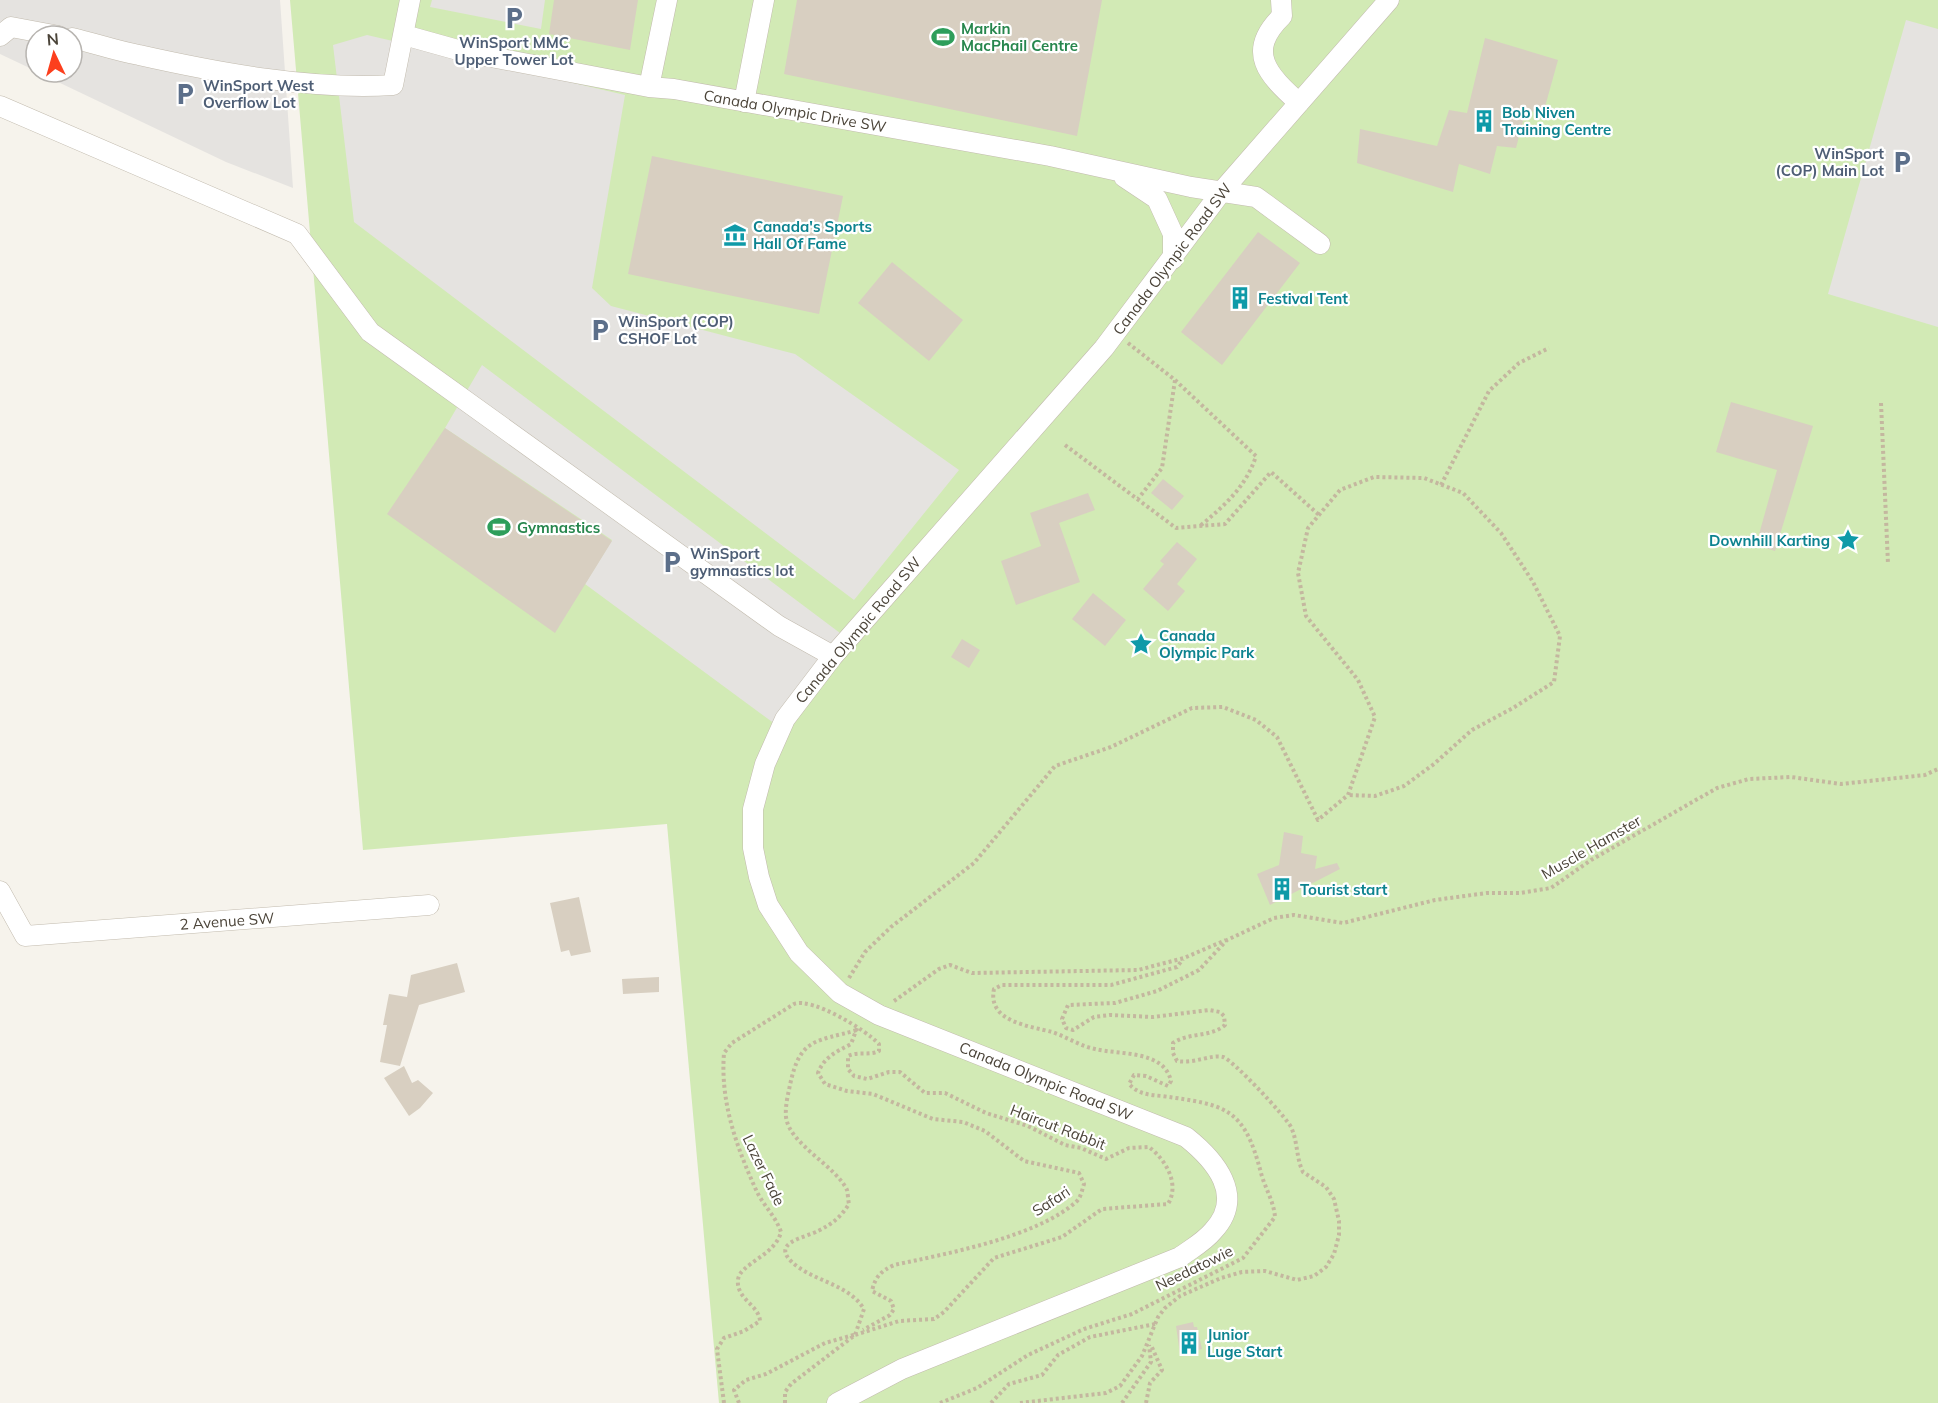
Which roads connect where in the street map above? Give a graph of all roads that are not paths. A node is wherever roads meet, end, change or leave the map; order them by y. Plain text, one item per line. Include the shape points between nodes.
1 (410, 0) edge
2 (667, 0) edge
3 (764, 0) edge
4 (1281, 0) edge
5 (1389, 0) edge
6 (24, 29) edge
7 (404, 35) junction
8 (0, 36) edge
9 (84, 42) edge
10 (649, 87) junction
11 (744, 102) junction
12 (1299, 103) junction
13 (0, 106) edge
14 (1117, 172) junction
15 (1222, 191) junction
16 (1320, 244) dead end
17 (1173, 259) junction
18 (833, 656) junction
19 (0, 891) edge
20 (429, 905) dead end
21 (837, 1403) edge

1 - 7 street
2 - 10 street
3 - 11 street
4 - 12 street via 1282,16 1268,30 1261,47 1268,72
5 - 12 street, Canada Olympic Road SW
6 - 8 street via 11,27
7 - 9 street via 393,85 351,88 139,56
7 - 10 street, Canada Olympic Drive SW via 465,52
10 - 11 street, Canada Olympic Drive SW
11 - 14 street, Canada Olympic Drive SW via 1050,156
12 - 15 street, Canada Olympic Road SW
13 - 18 street via 297,234 370,332 779,627
14 - 15 street, Canada Olympic Drive SW
14 - 17 street via 1157,200 1173,234
15 - 16 street, Canada Olympic Drive SW via 1256,197
15 - 17 street, Canada Olympic Road SW
17 - 18 street, Canada Olympic Road SW via 1115,334
18 - 21 street, Canada Olympic Road SW via 785,719 765,764 753,809 753,848 759,877 783,932 840,993 879,1015 1186,1137 1218,1168 1226,1188 1224,1215 1213,1232 1180,1257 902,1369
19 - 20 street, 2 Avenue SW via 25,936

